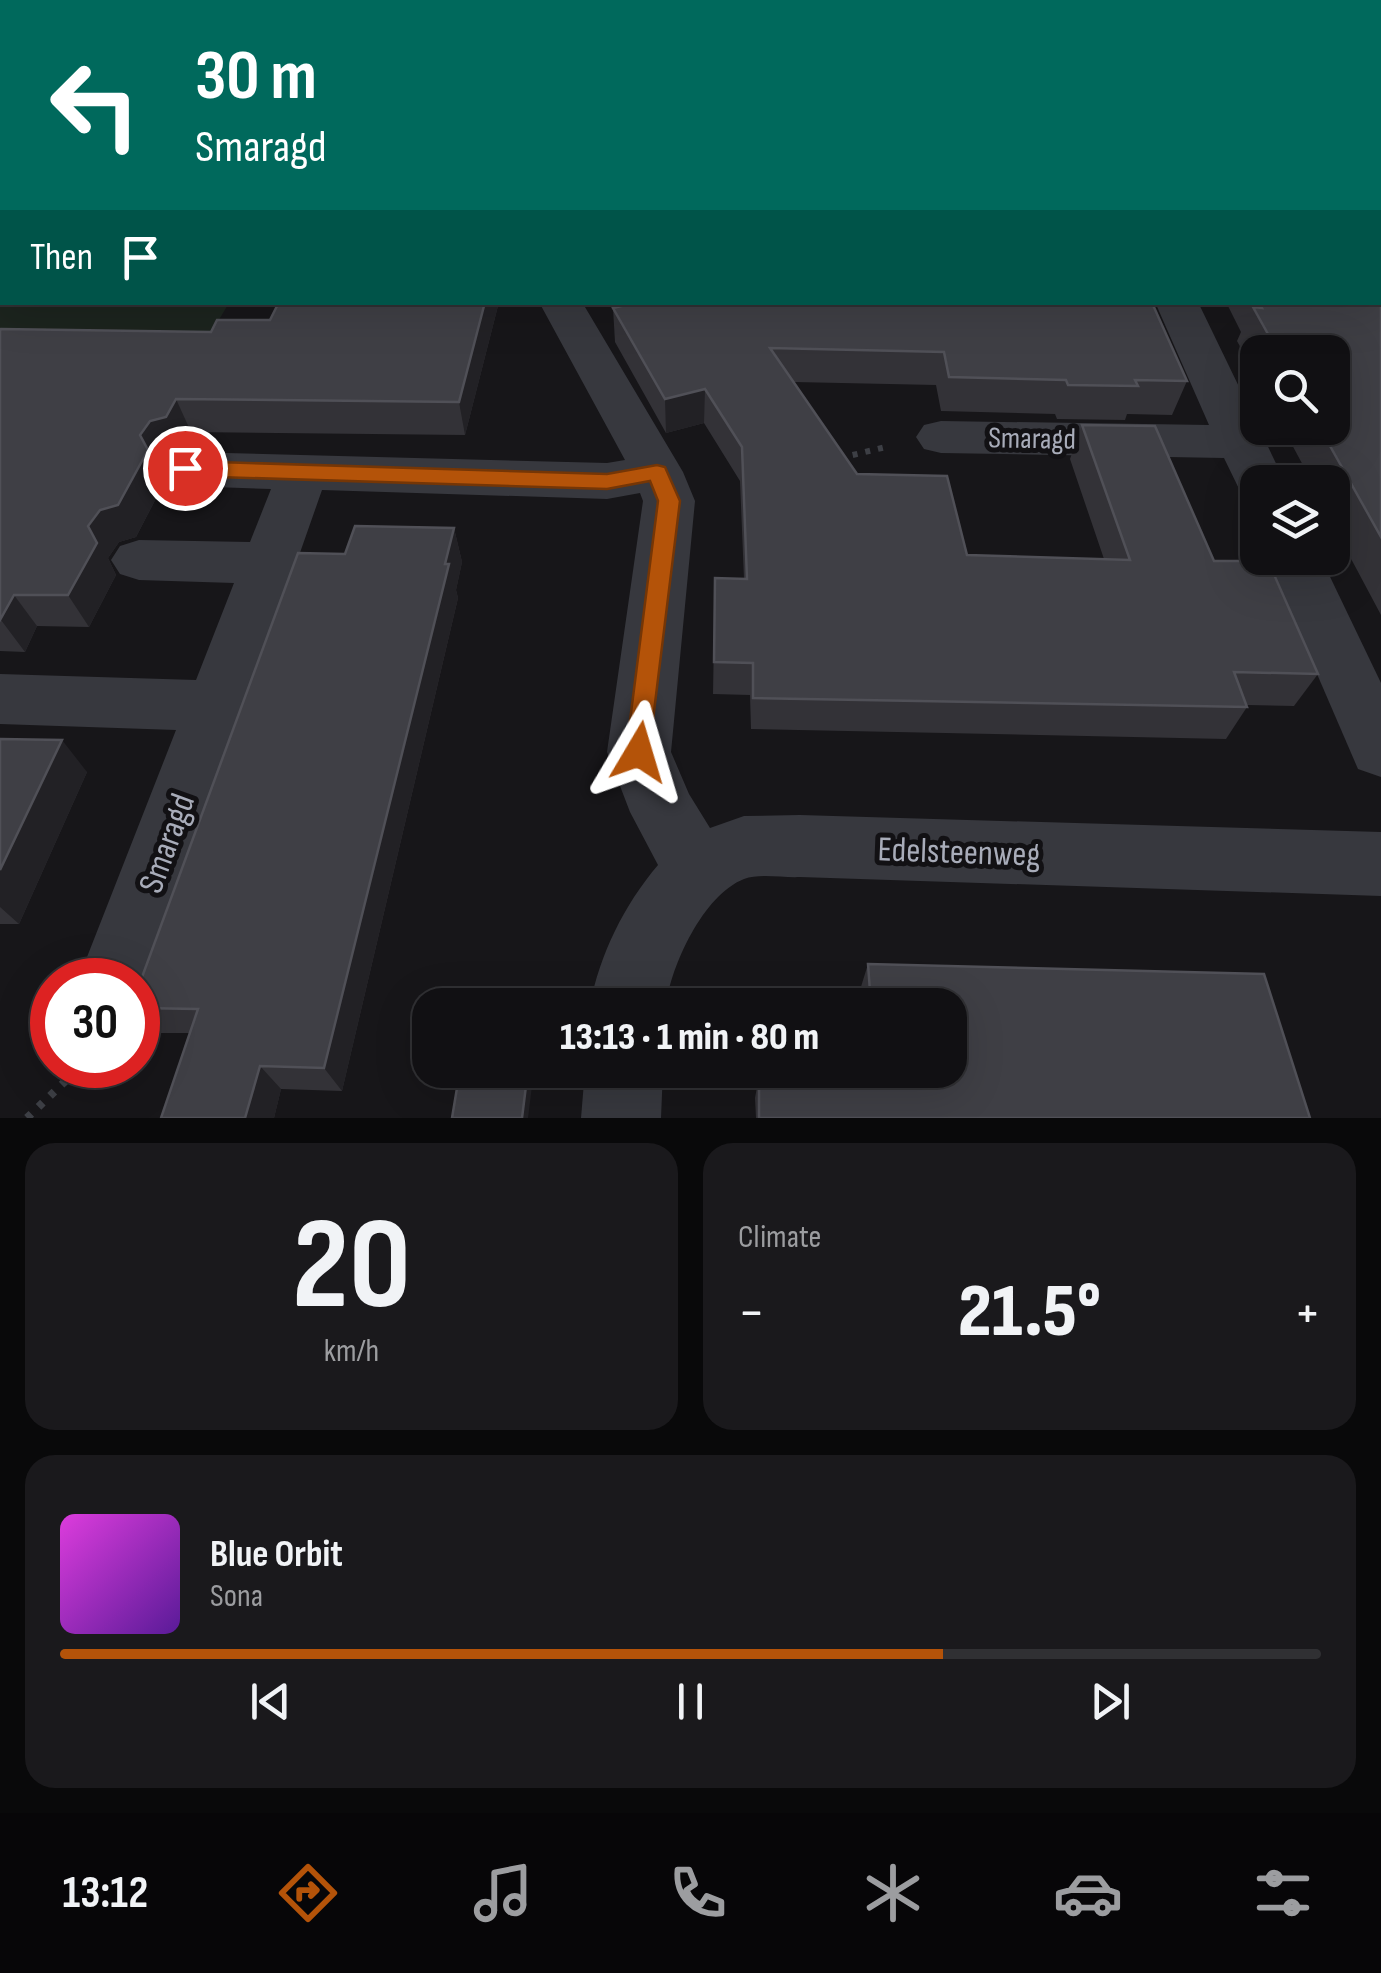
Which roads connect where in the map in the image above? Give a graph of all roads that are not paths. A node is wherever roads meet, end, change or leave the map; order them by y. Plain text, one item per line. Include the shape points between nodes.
1 (562, 305) edge
2 (1177, 305) edge
3 (942, 436) road end
4 (1251, 462) edge
5 (185, 468) dead end
6 (303, 472) junction
7 (657, 472) junction
8 (139, 560) dead end
9 (269, 563) junction
10 (1302, 575) edge
11 (0, 699) edge
12 (216, 706) junction
13 (1381, 750) edge
14 (1381, 864) edge
15 (699, 871) junction
16 (123, 958) edge
17 (634, 988) edge
18 (623, 1088) edge
19 (622, 1118) edge

1 - 7 street
2 - 4 street, Smaragd
3 - 4 street, Smaragd
5 - 6 street
6 - 7 street via 607,481
6 - 9 street, Smaragd
7 - 15 street via 669,501 639,752 663,812
8 - 9 street
9 - 12 street, Smaragd
10 - 13 street
11 - 12 street
12 - 16 street, Smaragd
14 - 15 street, Edelsteenweg via 800,846 735,849
15 - 17 street, Edelsteenweg via 659,916
18 - 19 street

